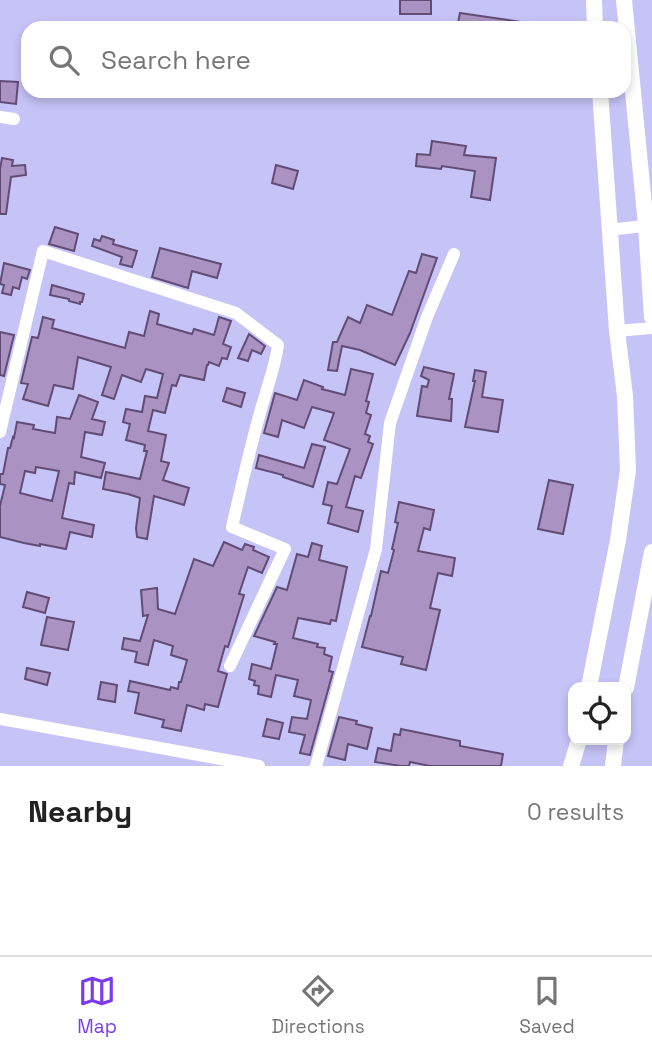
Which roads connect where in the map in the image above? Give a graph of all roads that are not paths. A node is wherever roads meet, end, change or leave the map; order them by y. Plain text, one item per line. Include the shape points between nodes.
1 (594, 0) edge
2 (624, 0) edge
3 (596, 21) edge
4 (626, 21) edge
5 (631, 63) edge
6 (600, 98) edge
7 (0, 117) edge
8 (14, 119) dead end
9 (649, 225) edge
10 (609, 230) junction
11 (454, 254) dead end
12 (652, 317) edge
13 (652, 328) edge
14 (617, 331) junction
15 (2, 410) edge
16 (0, 432) edge
17 (652, 552) edge
18 (230, 666) dead end
19 (590, 682) edge
20 (627, 682) edge
21 (0, 719) edge
22 (578, 745) edge
23 (615, 745) edge
24 (259, 766) edge
25 (316, 766) edge
26 (571, 766) edge
27 (613, 766) edge

1 - 3 main road
2 - 4 main road
5 - 9 main road
6 - 10 main road
7 - 8 street
9 - 10 street
9 - 12 main road
10 - 14 main road
11 - 25 street via 390,423 376,549
13 - 14 street
14 - 19 main road via 628,470
15 - 16 street
15 - 18 street via 43,251 236,313 278,345 232,527 285,549
17 - 20 main road
21 - 24 street
22 - 26 main road
23 - 27 main road

